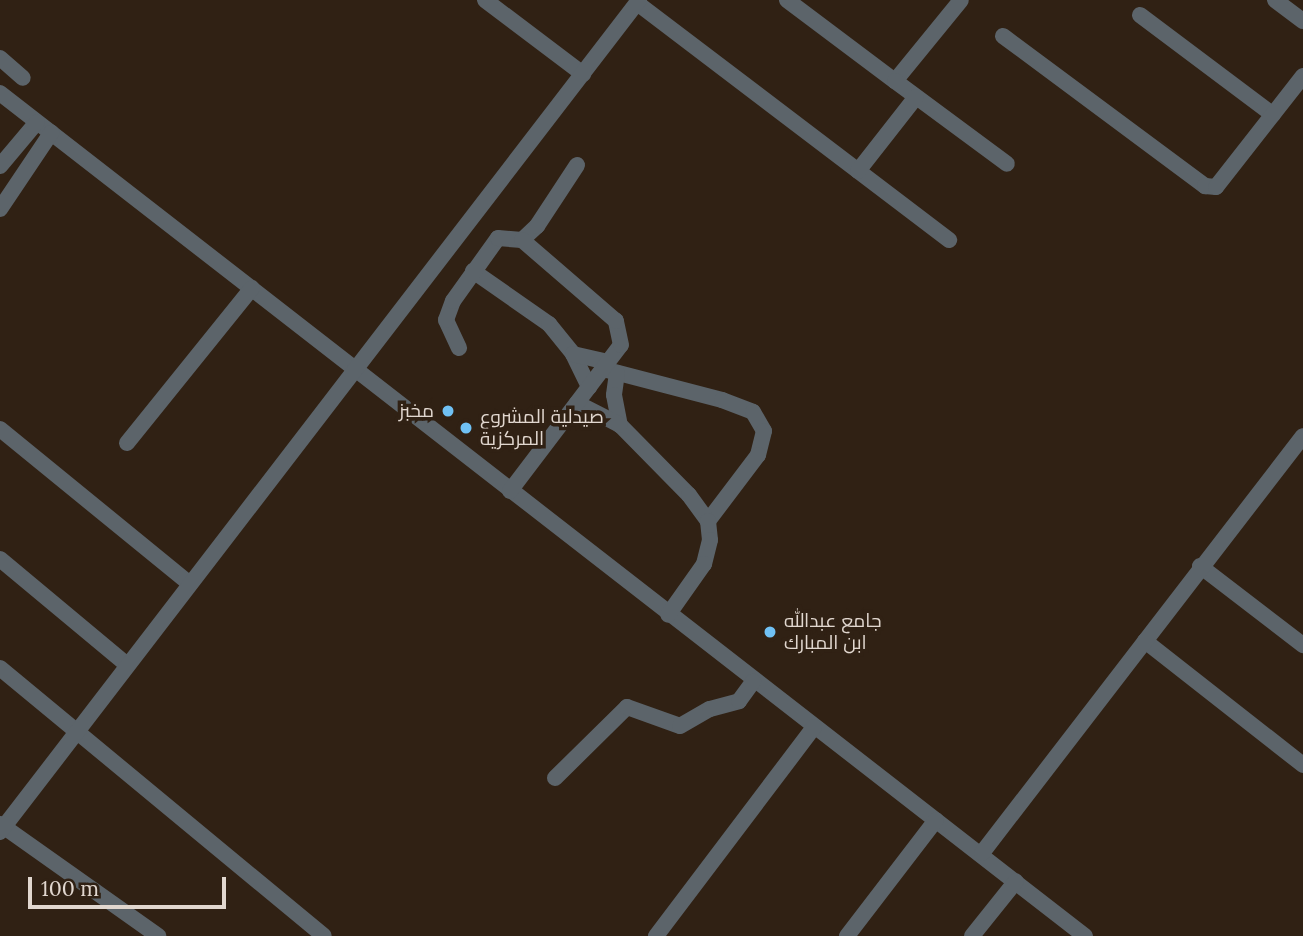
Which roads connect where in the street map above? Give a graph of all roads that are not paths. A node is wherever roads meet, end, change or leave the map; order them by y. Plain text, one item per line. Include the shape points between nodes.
1 (485, 0) edge
2 (787, 0) edge
3 (961, 0) edge
4 (1275, 0) edge
5 (638, 1) edge
6 (1140, 15) dead end
7 (1303, 22) edge
8 (1003, 36) dead end
9 (0, 58) edge
10 (583, 74) junction
11 (1303, 76) edge
12 (23, 78) dead end
13 (895, 81) junction
14 (0, 93) edge
15 (916, 97) junction
16 (1273, 115) junction
17 (37, 122) junction
18 (51, 133) junction
19 (1007, 164) dead end
20 (577, 165) dead end
21 (0, 166) edge
22 (858, 171) junction
23 (0, 209) edge
24 (522, 240) junction
25 (948, 240) dead end
26 (473, 271) junction
27 (252, 288) junction
28 (459, 348) dead end
29 (573, 354) junction
30 (609, 368) junction
31 (358, 371) junction
32 (589, 387) junction
33 (576, 403) junction
34 (620, 425) junction
35 (0, 429) edge
36 (1303, 436) edge
37 (127, 443) dead end
38 (510, 491) junction
39 (708, 521) junction
40 (0, 559) edge
41 (1200, 566) junction
42 (190, 584) junction
43 (668, 615) junction
44 (1144, 641) junction
45 (1303, 645) edge
46 (127, 665) junction
47 (0, 668) edge
48 (753, 682) junction
49 (814, 727) junction
50 (78, 733) junction
51 (1303, 765) edge
52 (555, 778) dead end
53 (936, 820) junction
54 (1, 828) edge
55 (982, 853) junction
56 (1016, 881) junction
57 (317, 933) edge
58 (158, 936) edge
59 (657, 936) edge
60 (847, 936) edge
61 (972, 936) edge
62 (1085, 936) edge

1 - 10 street
2 - 13 street
3 - 13 street
4 - 7 street
5 - 10 street
5 - 22 street
6 - 16 street
8 - 16 street via 1205,186 1216,187
9 - 12 street
10 - 31 street
11 - 16 street
13 - 15 street
14 - 17 street
15 - 19 street
15 - 22 street
17 - 18 street
17 - 21 street
18 - 23 street
18 - 27 street
20 - 24 street via 537,226
22 - 25 street
24 - 26 street via 498,238
24 - 30 street via 616,321 621,345
26 - 28 street via 446,320
26 - 29 street via 549,324
27 - 31 street
27 - 37 street
29 - 30 street
29 - 32 street
30 - 32 street
30 - 34 street
30 - 39 street via 753,412 764,431 758,455
31 - 38 street
31 - 42 street
32 - 33 street
33 - 34 street
33 - 38 street
34 - 39 street via 689,495
35 - 42 street
36 - 41 street
38 - 43 street
39 - 43 street via 710,540 704,564
40 - 46 street
41 - 44 street
41 - 45 street
42 - 46 street
43 - 48 street
44 - 51 street
44 - 55 street
46 - 50 street
47 - 50 street
48 - 49 street
48 - 52 street via 739,701 709,709 680,726 627,707
49 - 53 street
49 - 59 street
50 - 54 street
50 - 57 street
53 - 55 street
53 - 60 street
54 - 58 street
55 - 56 street
56 - 61 street
56 - 62 street

